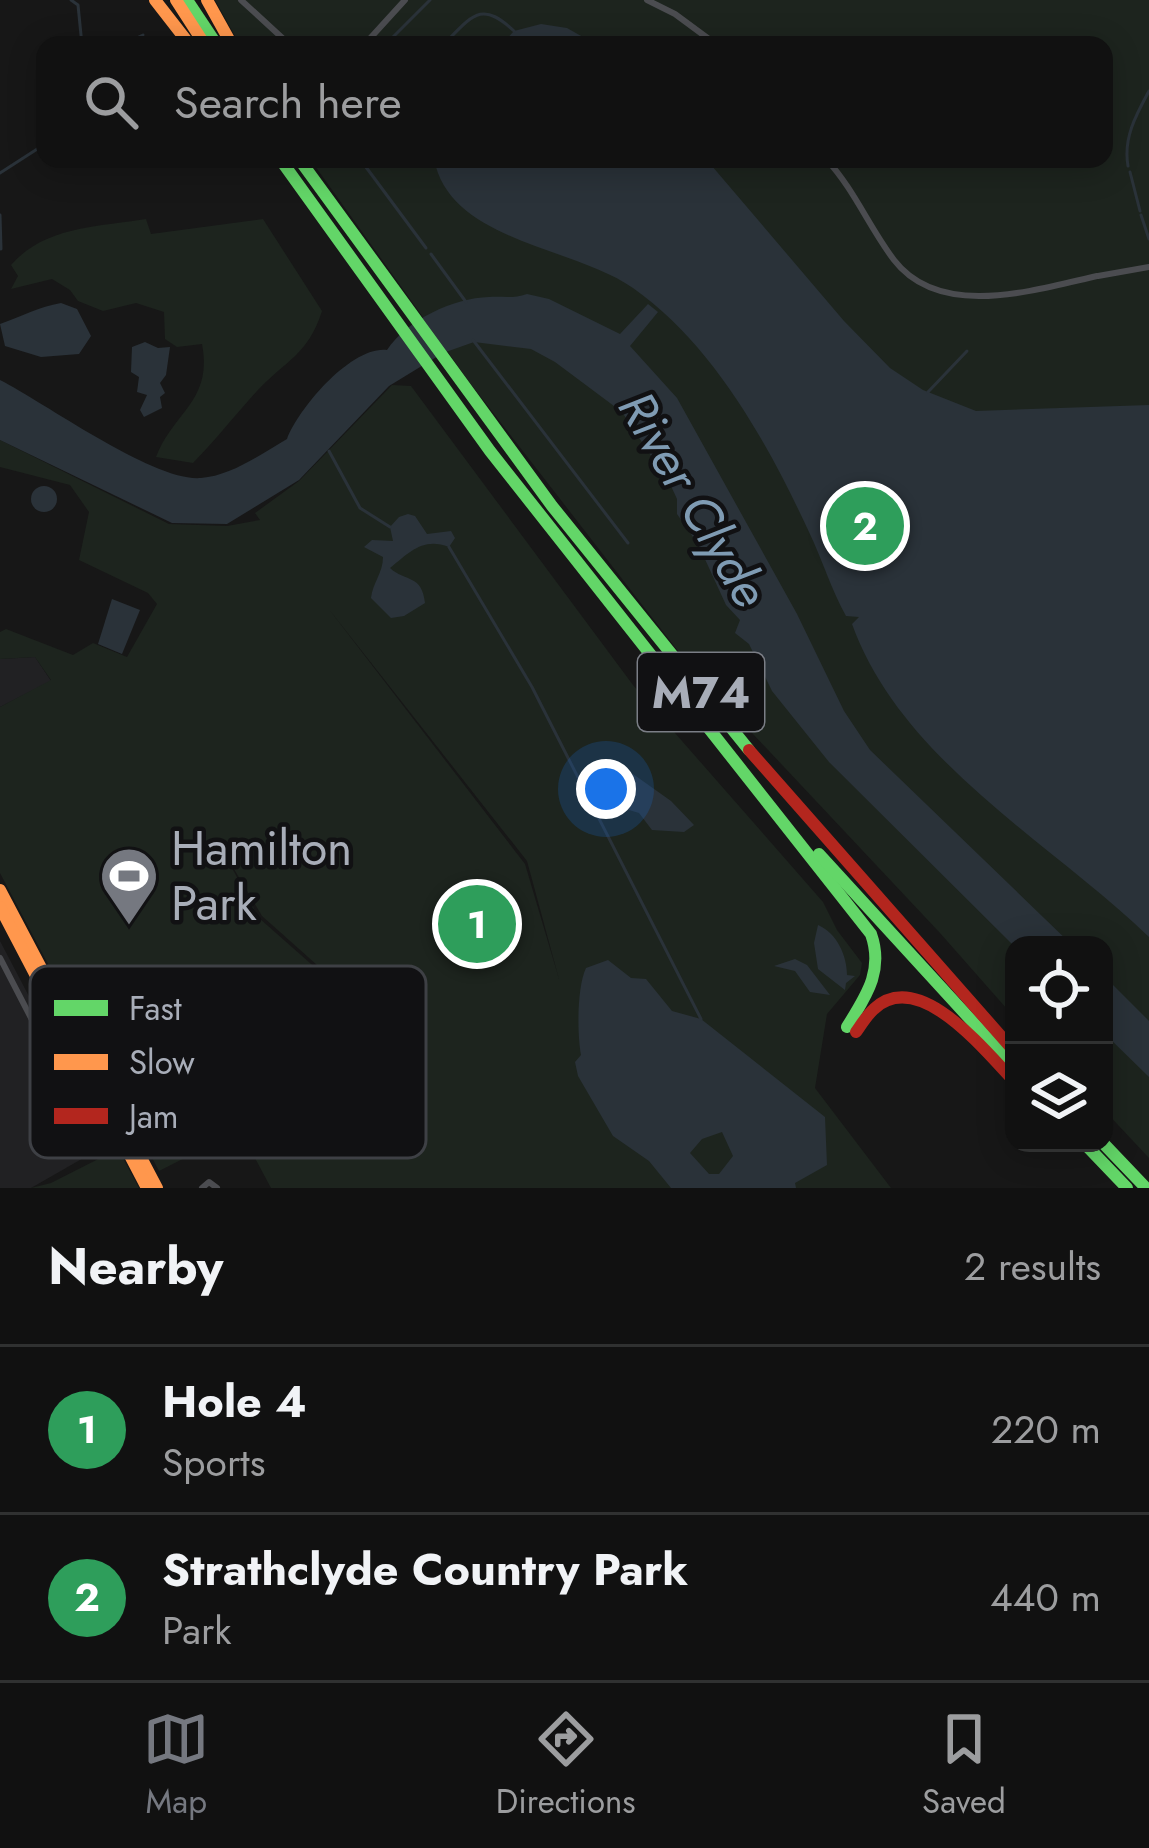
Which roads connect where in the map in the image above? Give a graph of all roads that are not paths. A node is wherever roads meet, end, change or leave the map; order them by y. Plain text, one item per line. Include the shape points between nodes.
1 (154, 0) edge
2 (176, 0) edge
3 (187, 0) edge
4 (207, 0) edge
5 (241, 0) edge
6 (405, 0) edge
7 (653, 1) edge
8 (183, 36) edge
9 (199, 36) edge
10 (211, 36) edge
11 (227, 36) edge
12 (280, 36) edge
13 (372, 36) edge
14 (704, 36) edge
15 (287, 168) edge
16 (304, 168) edge
17 (833, 168) edge
18 (1149, 267) edge
19 (1097, 276) junction
20 (380, 289) junction
21 (964, 296) junction
22 (461, 400) junction
23 (757, 787) junction
24 (0, 890) edge
25 (0, 907) edge
26 (0, 958) edge
27 (32, 966) edge
28 (38, 966) edge
29 (30, 1016) edge
30 (1008, 1044) edge
31 (1005, 1057) edge
32 (1005, 1073) edge
33 (1091, 1152) edge
34 (1112, 1152) edge
35 (134, 1158) edge
36 (138, 1158) edge
37 (147, 1188) edge
38 (157, 1188) edge
39 (202, 1188) edge
40 (217, 1188) edge
41 (1127, 1188) edge
42 (1147, 1188) edge

1 - 8 main road
2 - 9 main road
3 - 10 main road
4 - 11 main road
5 - 12 street
6 - 13 street
7 - 14 street
15 - 20 main road, M74
16 - 20 main road, M74
17 - 21 street via 895,262 934,290
18 - 19 street
19 - 21 street
19 - 21 street
20 - 22 main road, M74
22 - 23 main road, M74
22 - 30 main road, M74 via 860,882
23 - 31 main road, M74
23 - 32 main road via 876,944 875,982 851,1029 878,1002 916,996
24 - 28 main road
25 - 27 main road
26 - 29 street
33 - 41 main road
34 - 42 main road
35 - 37 main road
36 - 38 main road
39 - 40 street

